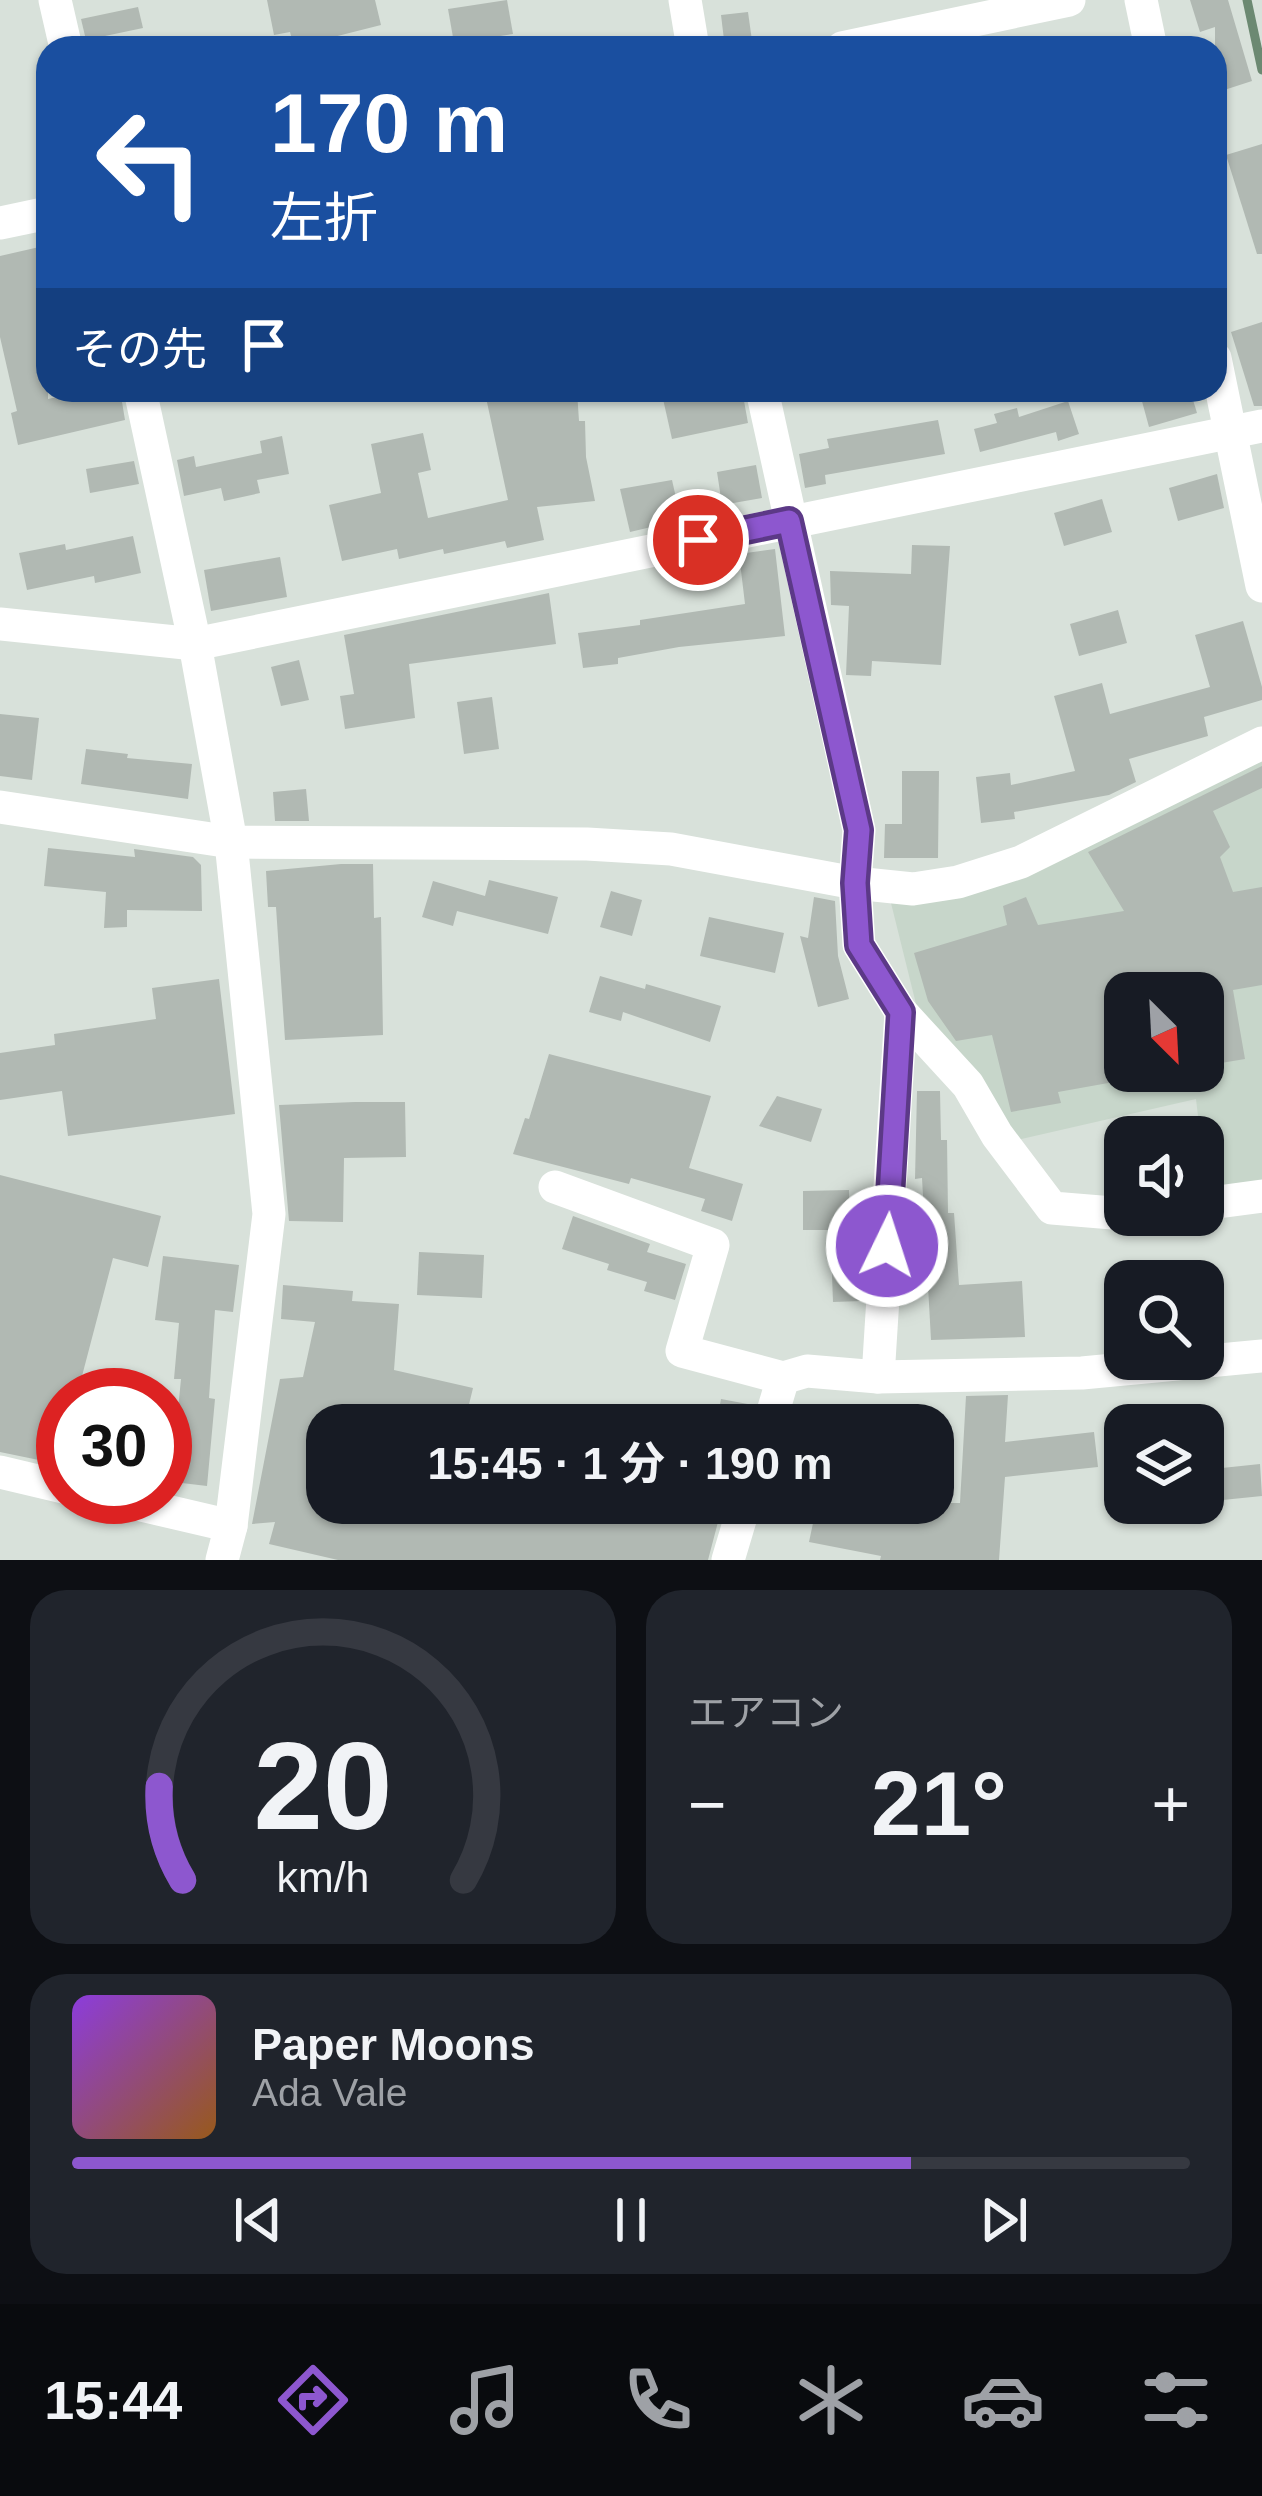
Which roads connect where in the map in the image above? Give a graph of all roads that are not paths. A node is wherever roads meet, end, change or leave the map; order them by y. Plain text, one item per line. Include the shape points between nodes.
1 (55, 0) edge
2 (685, 0) edge
3 (1069, 0) edge
4 (1141, 0) edge
5 (63, 36) edge
6 (691, 36) edge
7 (899, 36) edge
8 (1148, 36) edge
9 (36, 216) edge
10 (0, 223) edge
11 (1227, 386) edge
12 (143, 402) edge
13 (764, 402) edge
14 (1246, 430) edge
15 (789, 521) junction
16 (1262, 586) edge
17 (0, 624) edge
18 (195, 644) junction
19 (1262, 743) edge
20 (0, 807) edge
21 (231, 842) junction
22 (855, 883) junction
23 (901, 1012) junction
24 (556, 1187) dead end
25 (1262, 1196) edge
26 (1224, 1201) edge
27 (1104, 1212) edge
28 (1262, 1356) edge
29 (878, 1377) junction
30 (783, 1378) junction
31 (775, 1404) edge
32 (0, 1472) edge
33 (36, 1481) edge
34 (192, 1517) edge
35 (739, 1524) edge
36 (232, 1526) junction
37 (222, 1560) edge
38 (728, 1560) edge

1 - 5 street
2 - 6 street
3 - 7 street
4 - 8 street
9 - 10 street
11 - 14 street
12 - 18 street
13 - 15 street
14 - 15 street
14 - 16 street
15 - 18 street
15 - 22 street via 859,830
17 - 18 street
18 - 21 street
19 - 22 street via 1021,862 913,889
20 - 21 street
21 - 22 street via 671,849
21 - 36 street via 269,1214
22 - 23 street via 859,945
23 - 27 street via 968,1085 1052,1208
23 - 29 street
24 - 30 street via 713,1245 682,1352
25 - 26 street
28 - 29 street via 1082,1372
29 - 30 street via 807,1371
30 - 31 street
32 - 33 street
34 - 36 street
35 - 38 street
36 - 37 street

